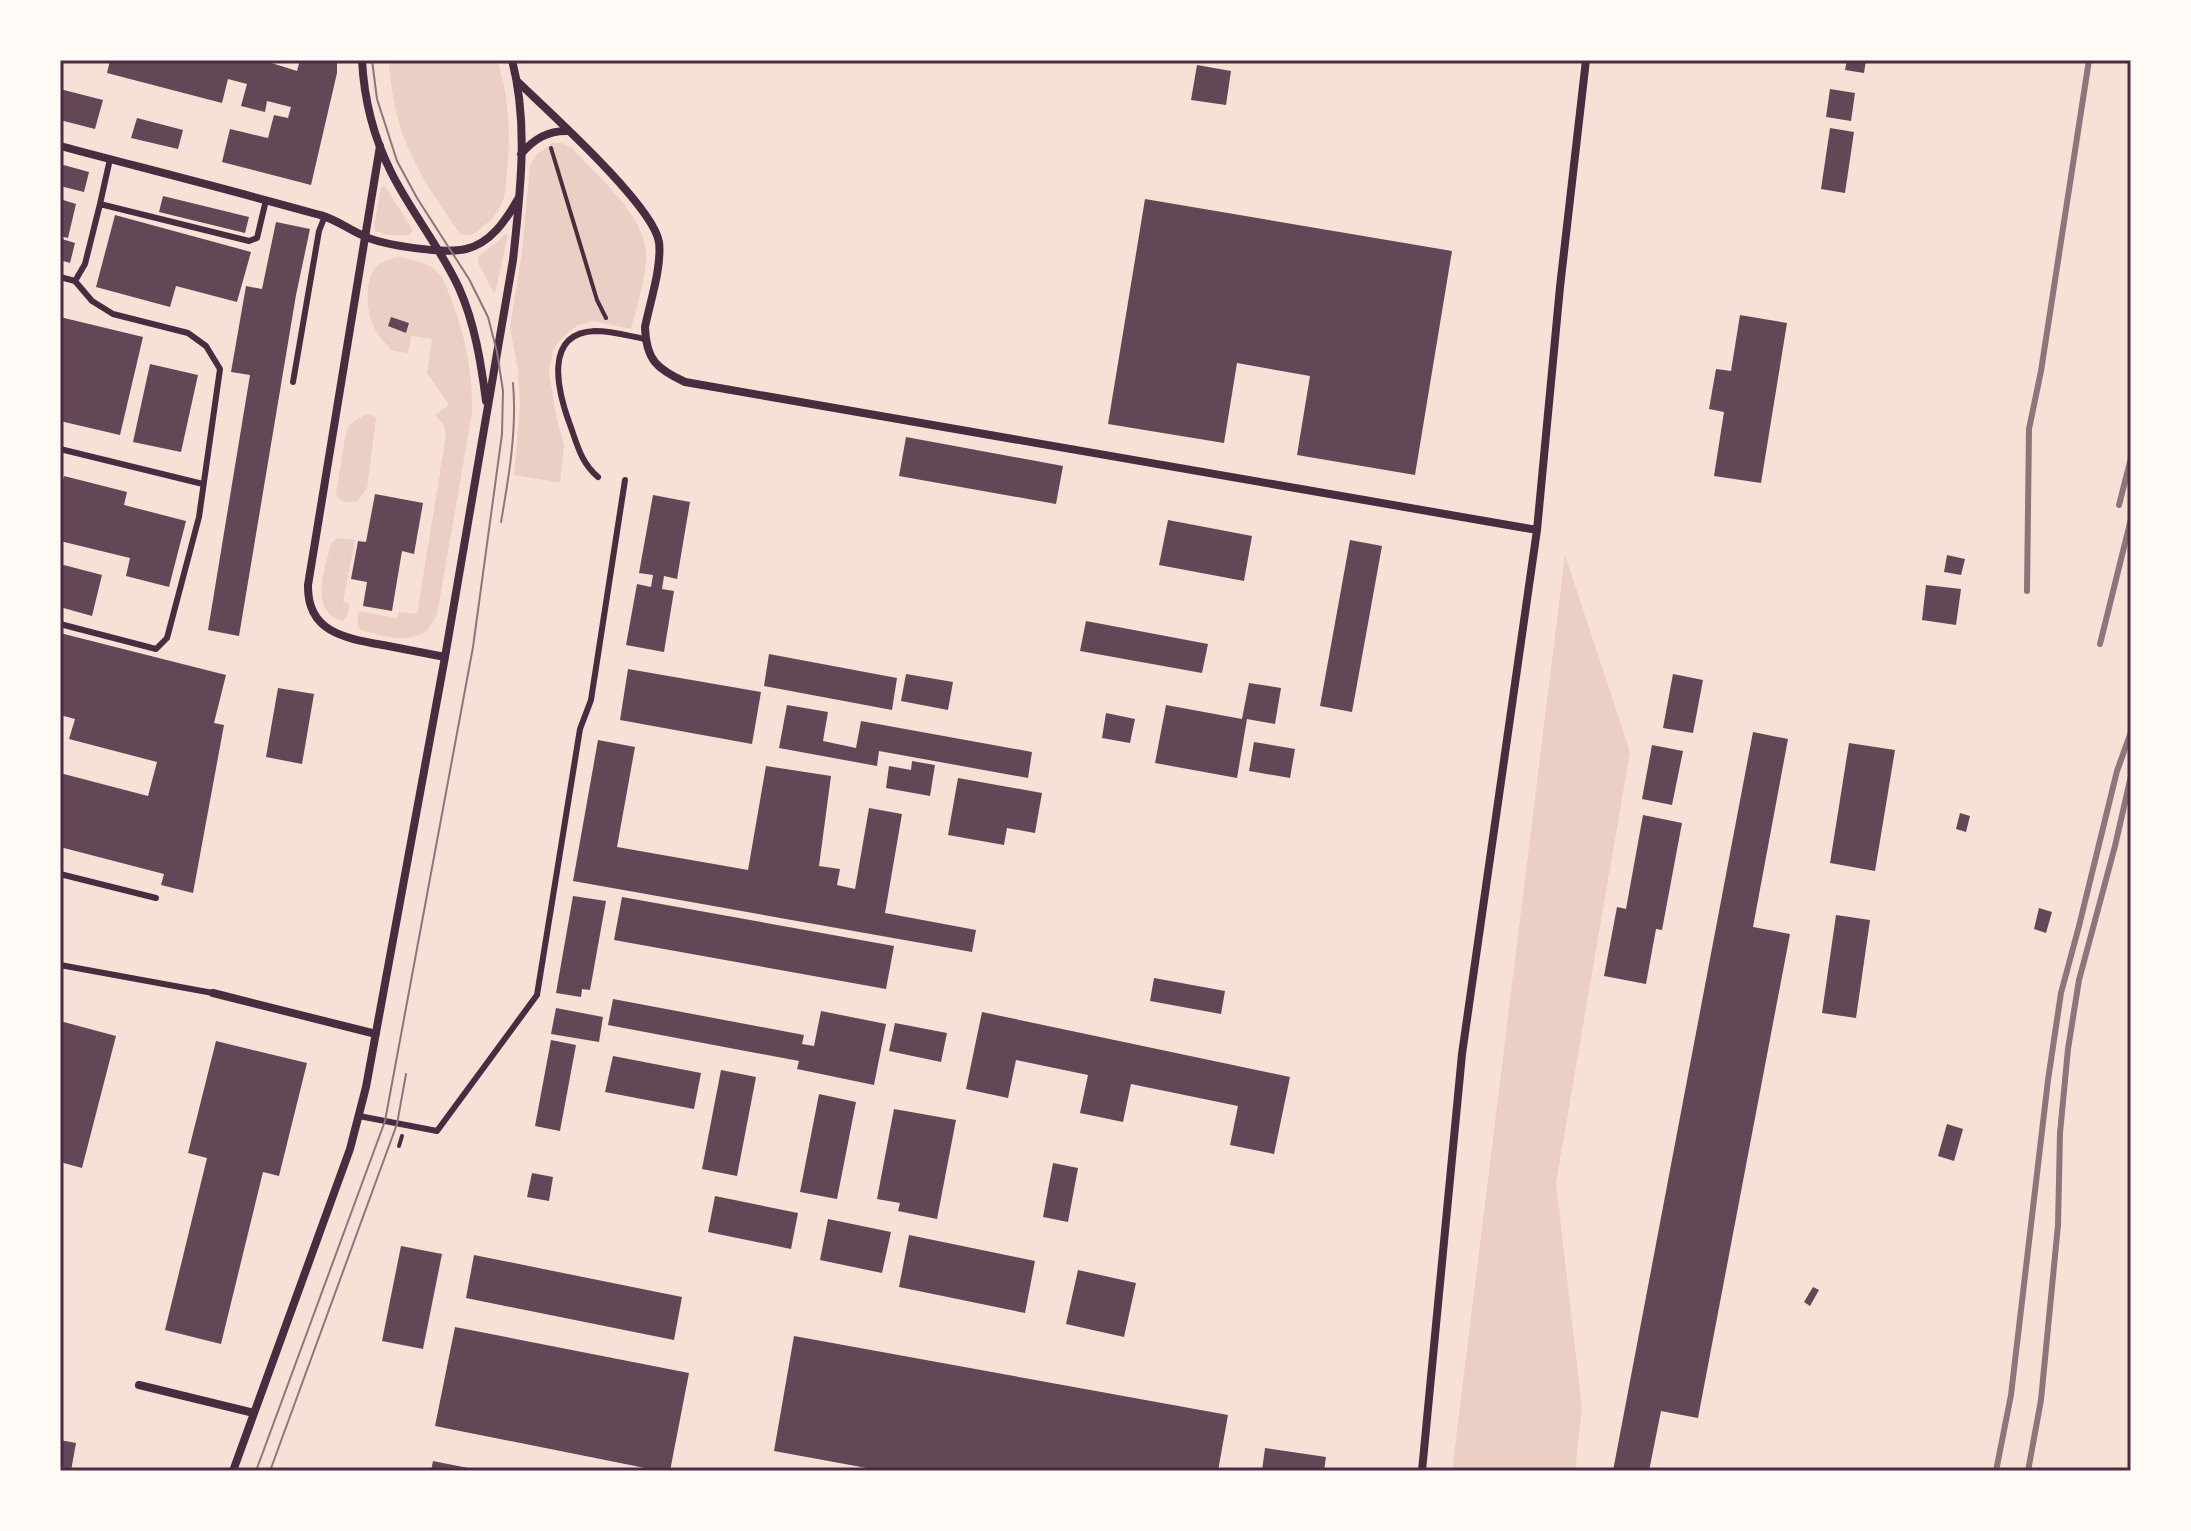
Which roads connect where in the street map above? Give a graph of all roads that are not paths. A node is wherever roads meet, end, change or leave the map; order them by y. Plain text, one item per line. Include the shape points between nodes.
1 (362, 60) edge
2 (512, 60) edge
3 (1586, 60) edge
4 (517, 81) junction
5 (570, 132) junction
6 (60, 146) edge
7 (380, 146) junction
8 (521, 154) junction
9 (110, 159) junction
10 (519, 198) junction
11 (266, 200) junction
12 (100, 204) junction
13 (325, 216) junction
14 (364, 236) junction
15 (438, 250) junction
16 (60, 277) edge
17 (75, 281) junction
18 (645, 339) junction
19 (293, 382) dead end
20 (487, 410) junction
21 (60, 449) edge
22 (598, 477) dead end
23 (625, 480) dead end
24 (203, 484) junction
25 (1537, 530) junction
26 (60, 624) edge
27 (445, 657) junction
28 (60, 874) edge
29 (156, 898) dead end
30 (60, 965) edge
31 (213, 993) joint
32 (376, 1034) junction
33 (359, 1116) junction
34 (139, 1385) dead end
35 (254, 1413) junction
36 (233, 1471) edge
37 (1422, 1471) edge

1 - 7 street via 368,112
2 - 4 street
3 - 25 street
4 - 5 street
4 - 8 street
5 - 8 street via 556,130
5 - 18 street via 641,207 659,240
6 - 9 street
7 - 14 street
7 - 15 street
8 - 10 street
9 - 11 street
9 - 12 lane
10 - 15 street via 487,239 464,249
10 - 20 street
11 - 12 lane via 257,238 249,241
11 - 13 street
12 - 17 lane via 85,264
13 - 14 street
13 - 19 lane
14 - 15 street
14 - 27 street via 308,601 315,617 346,638
15 - 20 street via 473,327
16 - 17 lane
17 - 24 lane via 113,314 188,333 206,346 220,369
18 - 22 lane via 595,331 570,340 563,350 558,365 561,399 584,463
18 - 25 street via 656,364 685,382
20 - 27 street
21 - 24 lane
23 - 33 lane via 537,995 437,1131
24 - 26 lane via 167,638 156,649
25 - 37 street via 1462,1054
27 - 32 street
28 - 29 lane
30 - 31 lane
31 - 32 street
32 - 33 street
33 - 35 street
34 - 35 street
35 - 36 street

